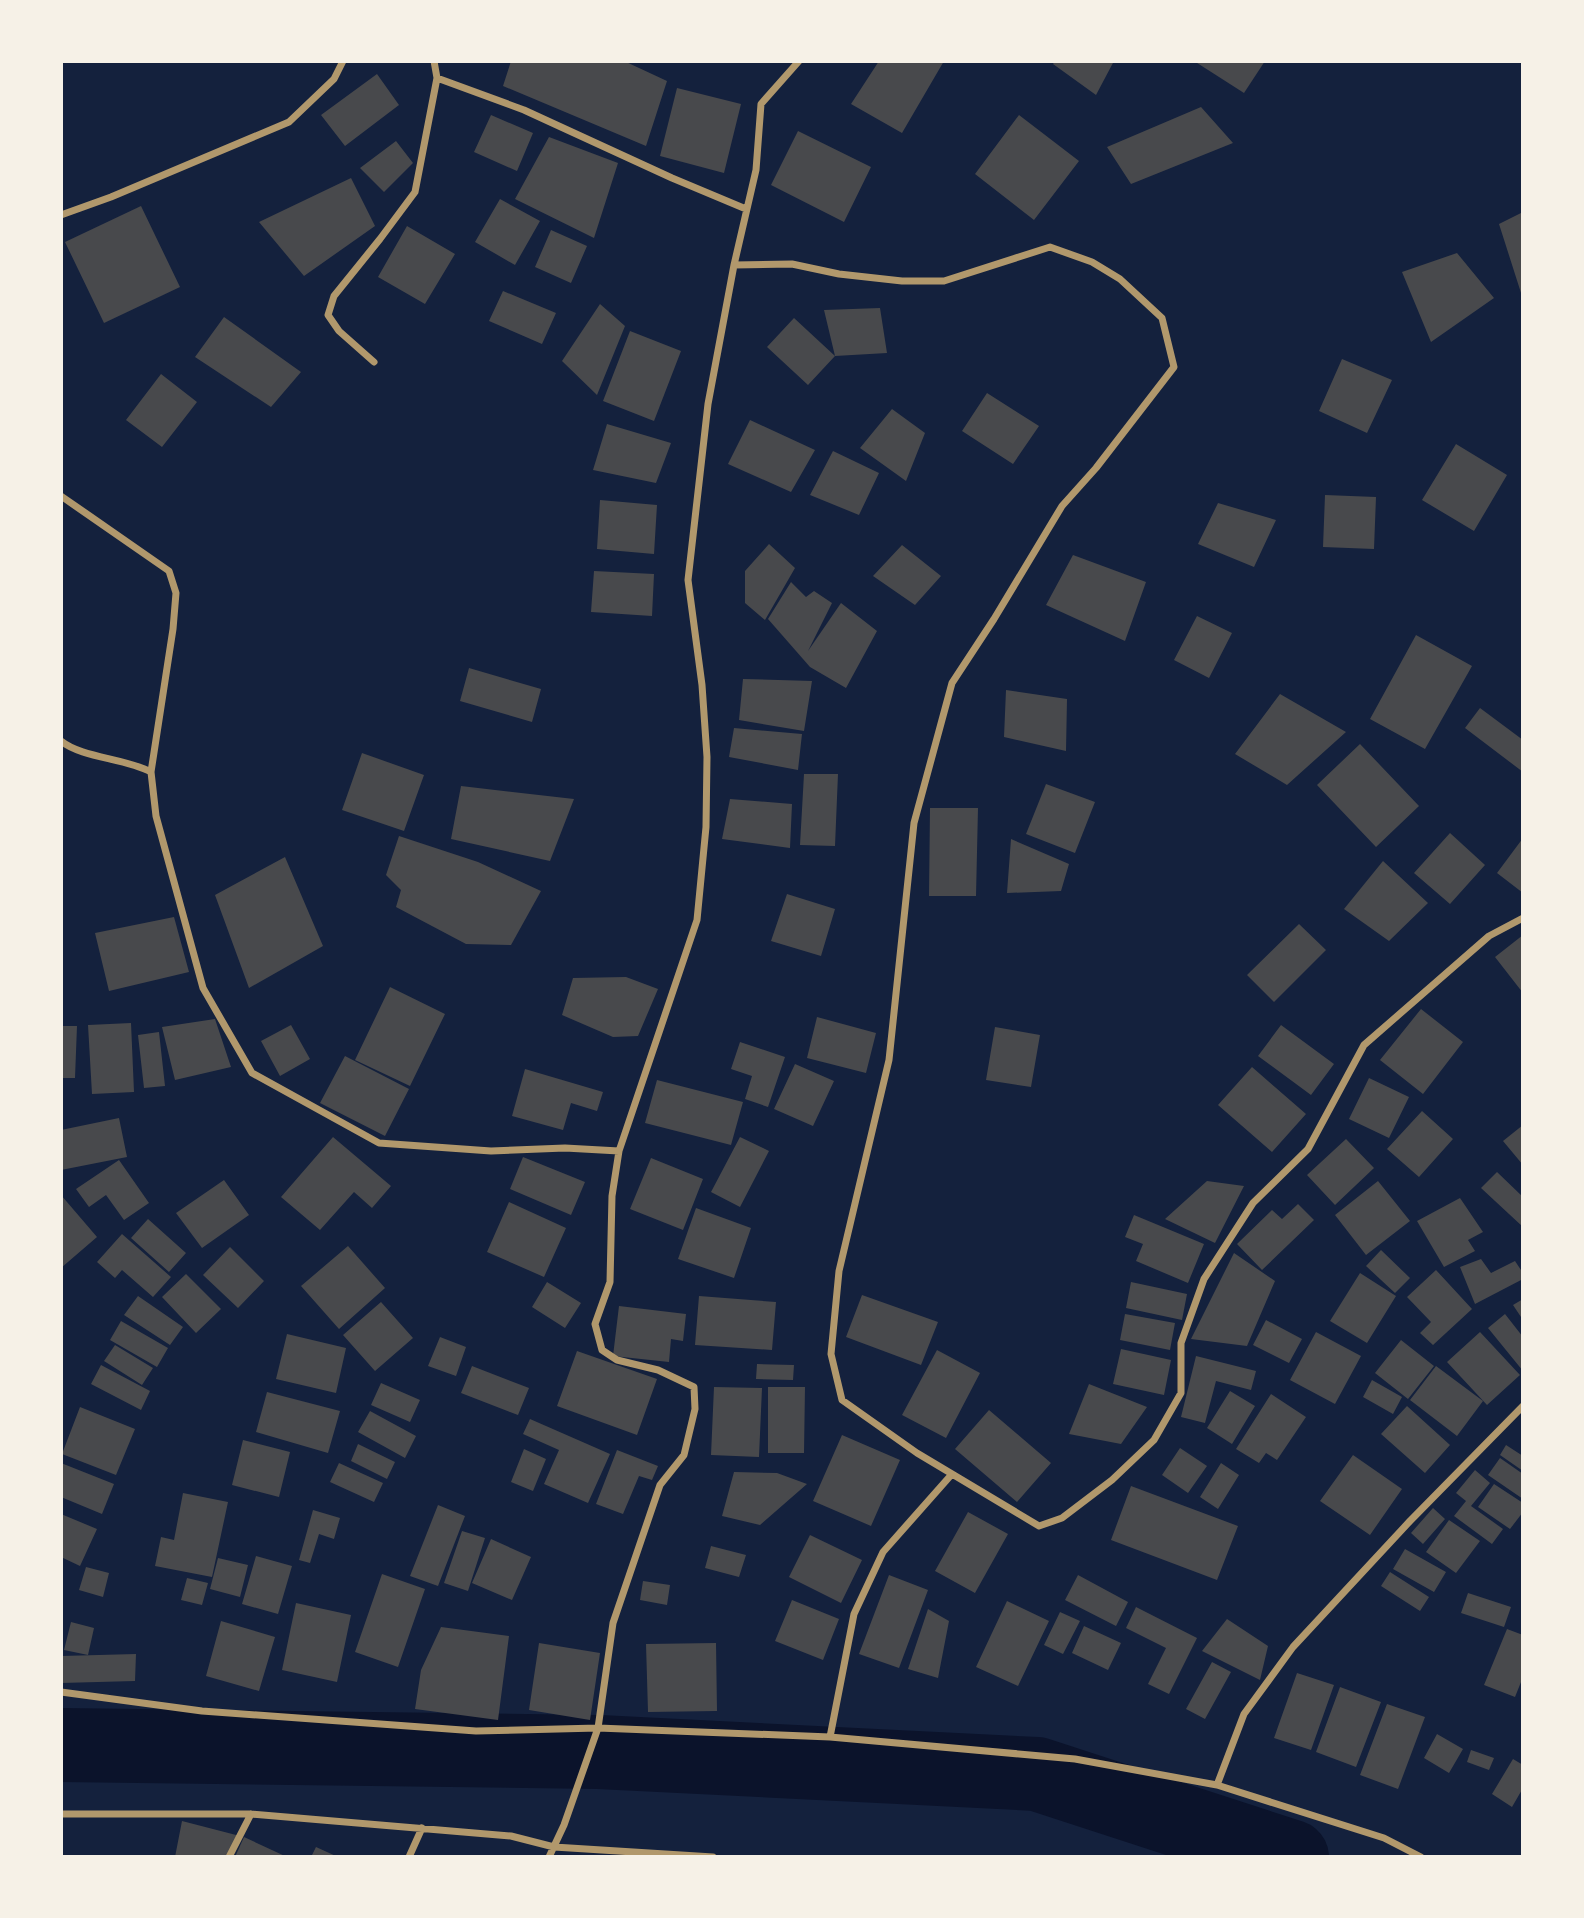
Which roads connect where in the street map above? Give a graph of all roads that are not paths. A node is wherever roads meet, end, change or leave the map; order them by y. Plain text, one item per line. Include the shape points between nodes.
1 (343, 61) edge
2 (434, 61) edge
3 (799, 61) edge
4 (437, 78) junction
5 (747, 209) junction
6 (61, 215) edge
7 (734, 265) junction
8 (374, 362) dead end
9 (61, 496) edge
10 (61, 741) edge
11 (152, 772) junction
12 (1523, 918) edge
13 (619, 1151) junction
14 (1523, 1406) edge
15 (952, 1474) junction
16 (61, 1692) edge
17 (598, 1728) junction
18 (830, 1737) junction
19 (1217, 1785) junction
20 (61, 1814) edge
21 (251, 1814) junction
22 (422, 1828) junction
23 (554, 1847) junction
24 (229, 1857) edge
25 (409, 1857) edge
26 (549, 1857) edge
27 (713, 1857) edge
28 (1421, 1857) edge

1 - 6 street via 334,79 289,122
2 - 4 street
3 - 5 street via 761,104
4 - 5 street via 524,110
4 - 8 street via 415,192 334,296 328,315
5 - 7 street
7 - 13 street via 708,404 688,580 707,757 697,920
7 - 15 street via 792,264 839,274 944,281 1050,247 1092,262 1120,279 1162,318 1174,367 1062,506 952,684 914,822 889,1060 839,1271 831,1354 842,1400
9 - 11 street via 169,571 176,593 173,629
10 - 11 street via 70,748
11 - 13 street via 156,816 203,988 252,1073 379,1143 491,1152
12 - 15 street via 1489,936 1364,1045 1308,1149 1253,1203 1205,1279 1181,1343 1181,1393 1154,1440 1062,1518 1039,1526
13 - 17 street via 612,1196 610,1282 595,1324 602,1350 617,1360 658,1370 694,1387 695,1409 684,1455 660,1485 613,1623
14 - 19 street via 1293,1647 1244,1714
15 - 18 street via 883,1552 854,1614
16 - 17 street via 202,1711 475,1731
17 - 18 street
17 - 23 street
18 - 19 street via 1075,1759
19 - 28 street via 1384,1838
20 - 21 street
21 - 22 street
21 - 24 street
22 - 23 street via 510,1836
22 - 25 street
23 - 26 street
23 - 27 street

